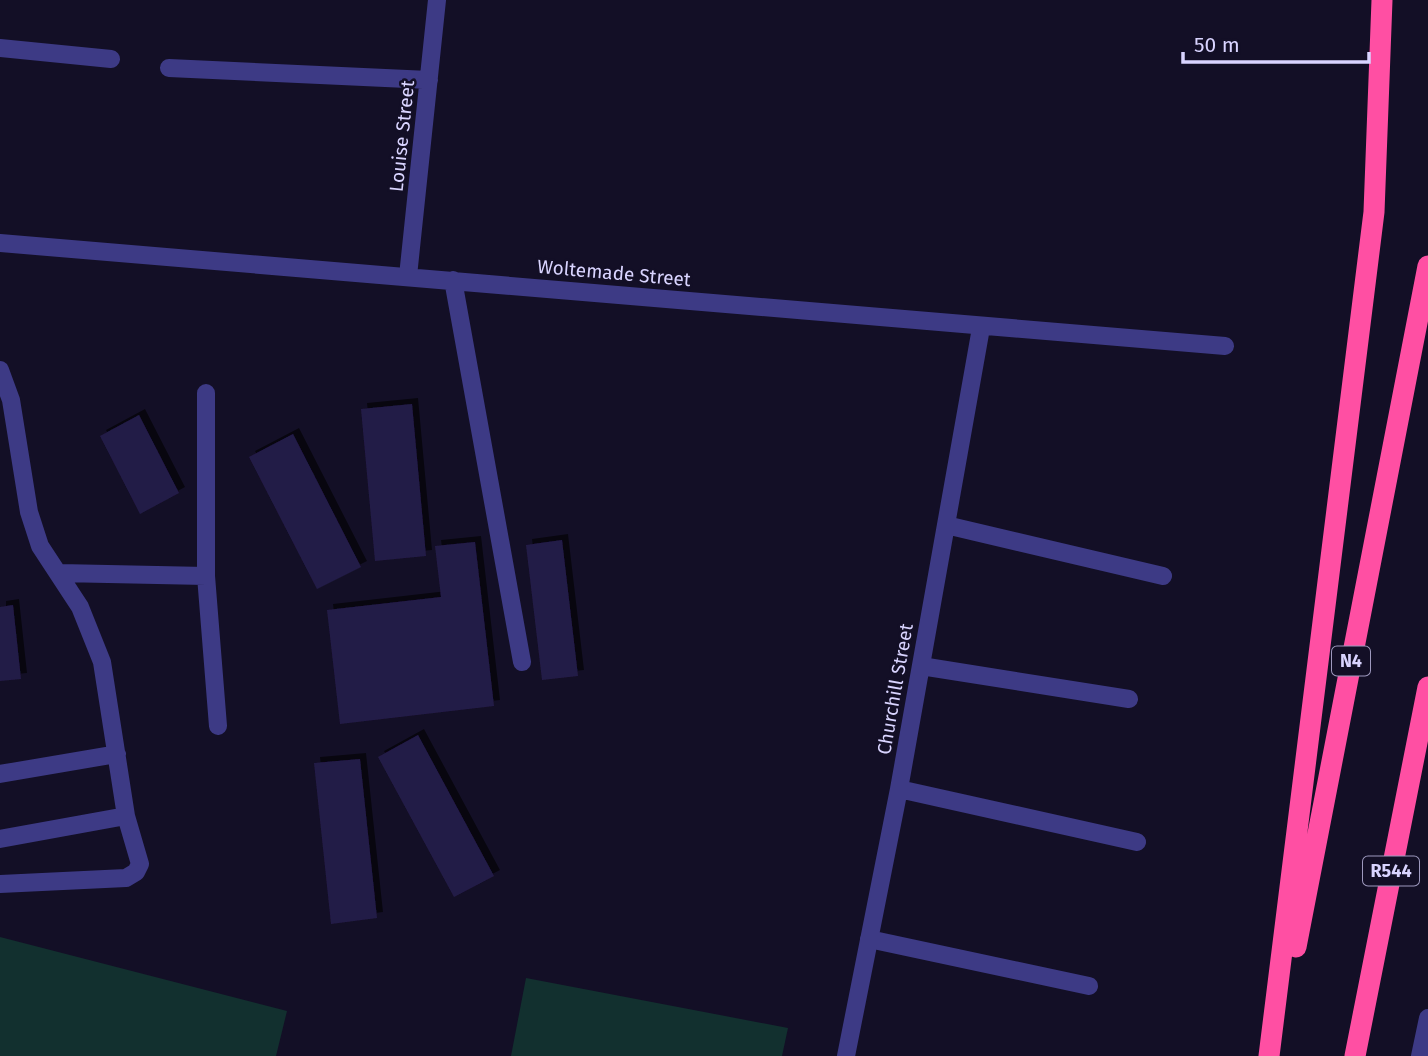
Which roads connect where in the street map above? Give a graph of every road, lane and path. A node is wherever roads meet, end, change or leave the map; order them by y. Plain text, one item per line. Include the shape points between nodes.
1 (437, 0) edge
2 (1382, 0) edge
3 (0, 48) edge
4 (111, 59) dead end
5 (169, 68) dead end
6 (429, 80) junction
7 (0, 243) edge
8 (1428, 266) edge
9 (408, 276) junction
10 (453, 280) junction
11 (981, 328) junction
12 (1225, 346) dead end
13 (0, 370) edge
14 (205, 393) dead end
15 (946, 525) junction
16 (59, 573) junction
17 (206, 576) junction
18 (1163, 576) dead end
19 (522, 662) dead end
20 (920, 666) junction
21 (1428, 687) edge
22 (1129, 699) dead end
23 (218, 726) dead end
24 (117, 754) junction
25 (0, 774) edge
26 (899, 789) junction
27 (126, 816) junction
28 (0, 839) edge
29 (1137, 842) dead end
30 (0, 884) edge
31 (869, 939) junction
32 (1088, 986) dead end
33 (1428, 1018) edge
34 (846, 1056) edge
35 (1269, 1056) edge
36 (1275, 1056) edge
37 (1355, 1056) edge
38 (1420, 1056) edge

1 - 6 street, Louise Street
2 - 35 highway via 1374,212
3 - 4 street
5 - 6 street
6 - 9 street, Louise Street
7 - 9 street, Woltemade Street
8 - 36 highway, N4
9 - 10 street, Woltemade Street
10 - 11 street, Woltemade Street
10 - 19 street
11 - 12 street, Woltemade Street
11 - 15 street, Churchill Street
13 - 16 street via 11,400 29,512 40,547
14 - 17 street
15 - 18 street
15 - 20 street, Churchill Street
16 - 17 street
16 - 24 street via 80,607 102,662
17 - 23 street
20 - 22 street
20 - 26 street, Churchill Street
21 - 37 highway, R544
24 - 25 street
24 - 27 street
26 - 29 street
26 - 31 street, Churchill Street
27 - 28 street
27 - 30 street via 140,864 126,878
31 - 32 street
31 - 34 street, Churchill Street
33 - 38 street

